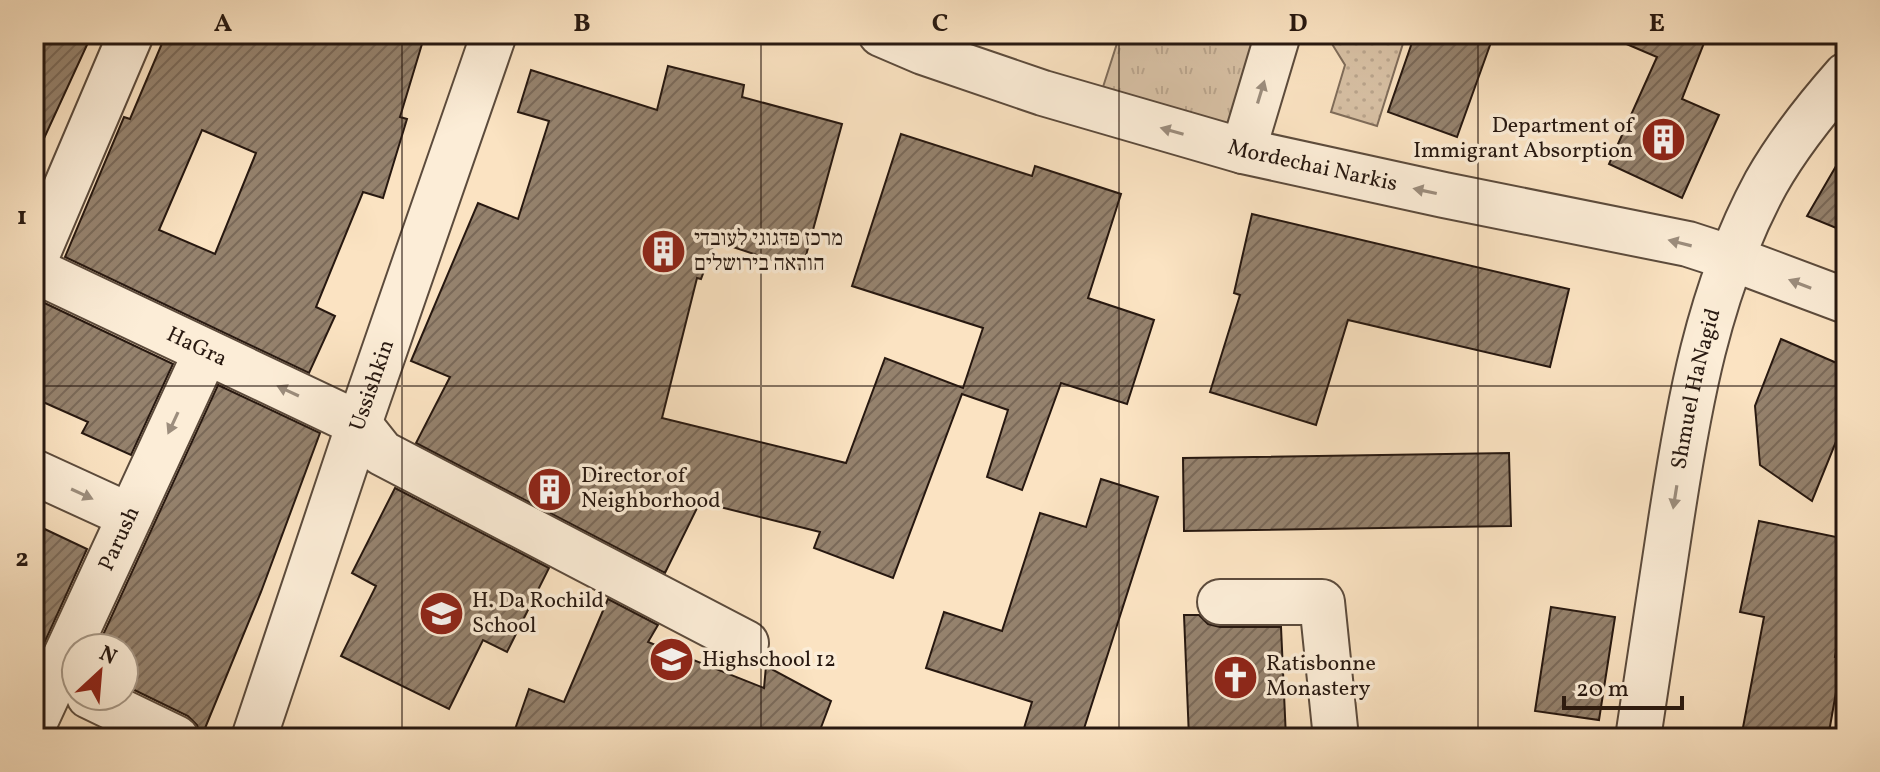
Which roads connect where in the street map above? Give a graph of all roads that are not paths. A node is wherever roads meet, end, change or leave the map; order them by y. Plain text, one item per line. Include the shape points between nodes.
1 (131, 34) edge
2 (494, 34) edge
3 (881, 34) edge
4 (1278, 34) edge
5 (1846, 75) edge
6 (1846, 111) edge
7 (1243, 151) junction
8 (34, 262) edge
9 (1742, 262) junction
10 (34, 270) edge
11 (1846, 301) edge
12 (206, 352) junction
13 (359, 424) junction
14 (34, 472) edge
15 (130, 516) junction
16 (1220, 602) dead end
17 (92, 632) edge
18 (746, 643) dead end
19 (60, 700) edge
20 (122, 712) edge
21 (34, 724) edge
22 (176, 738) edge
23 (254, 738) edge
24 (1336, 738) edge
25 (1638, 738) edge
26 (1665, 738) edge

1 - 8 street
2 - 13 street, Ussishkin
7 -> 3 street, Mordechai Narkis via 1043,93
7 -> 4 street
5 - 9 street, Shmuel HaNagid via 1776,166 1761,193
6 - 9 street, Shmuel HaNagid
9 -> 7 street, Mordechai Narkis via 1659,237
11 -> 9 street, Mordechai Narkis
9 -> 25 street, Shmuel HaNagid via 1706,334 1692,392
9 - 26 street, Shmuel HaNagid
10 - 12 street, HaGra
13 -> 12 street, HaGra
12 -> 15 street, Parush
13 - 18 street via 382,453
13 - 23 street, Ussishkin
14 -> 15 street
15 - 17 street, Parush
16 - 24 street via 1322,602
19 - 21 street, Parush
20 - 22 street

